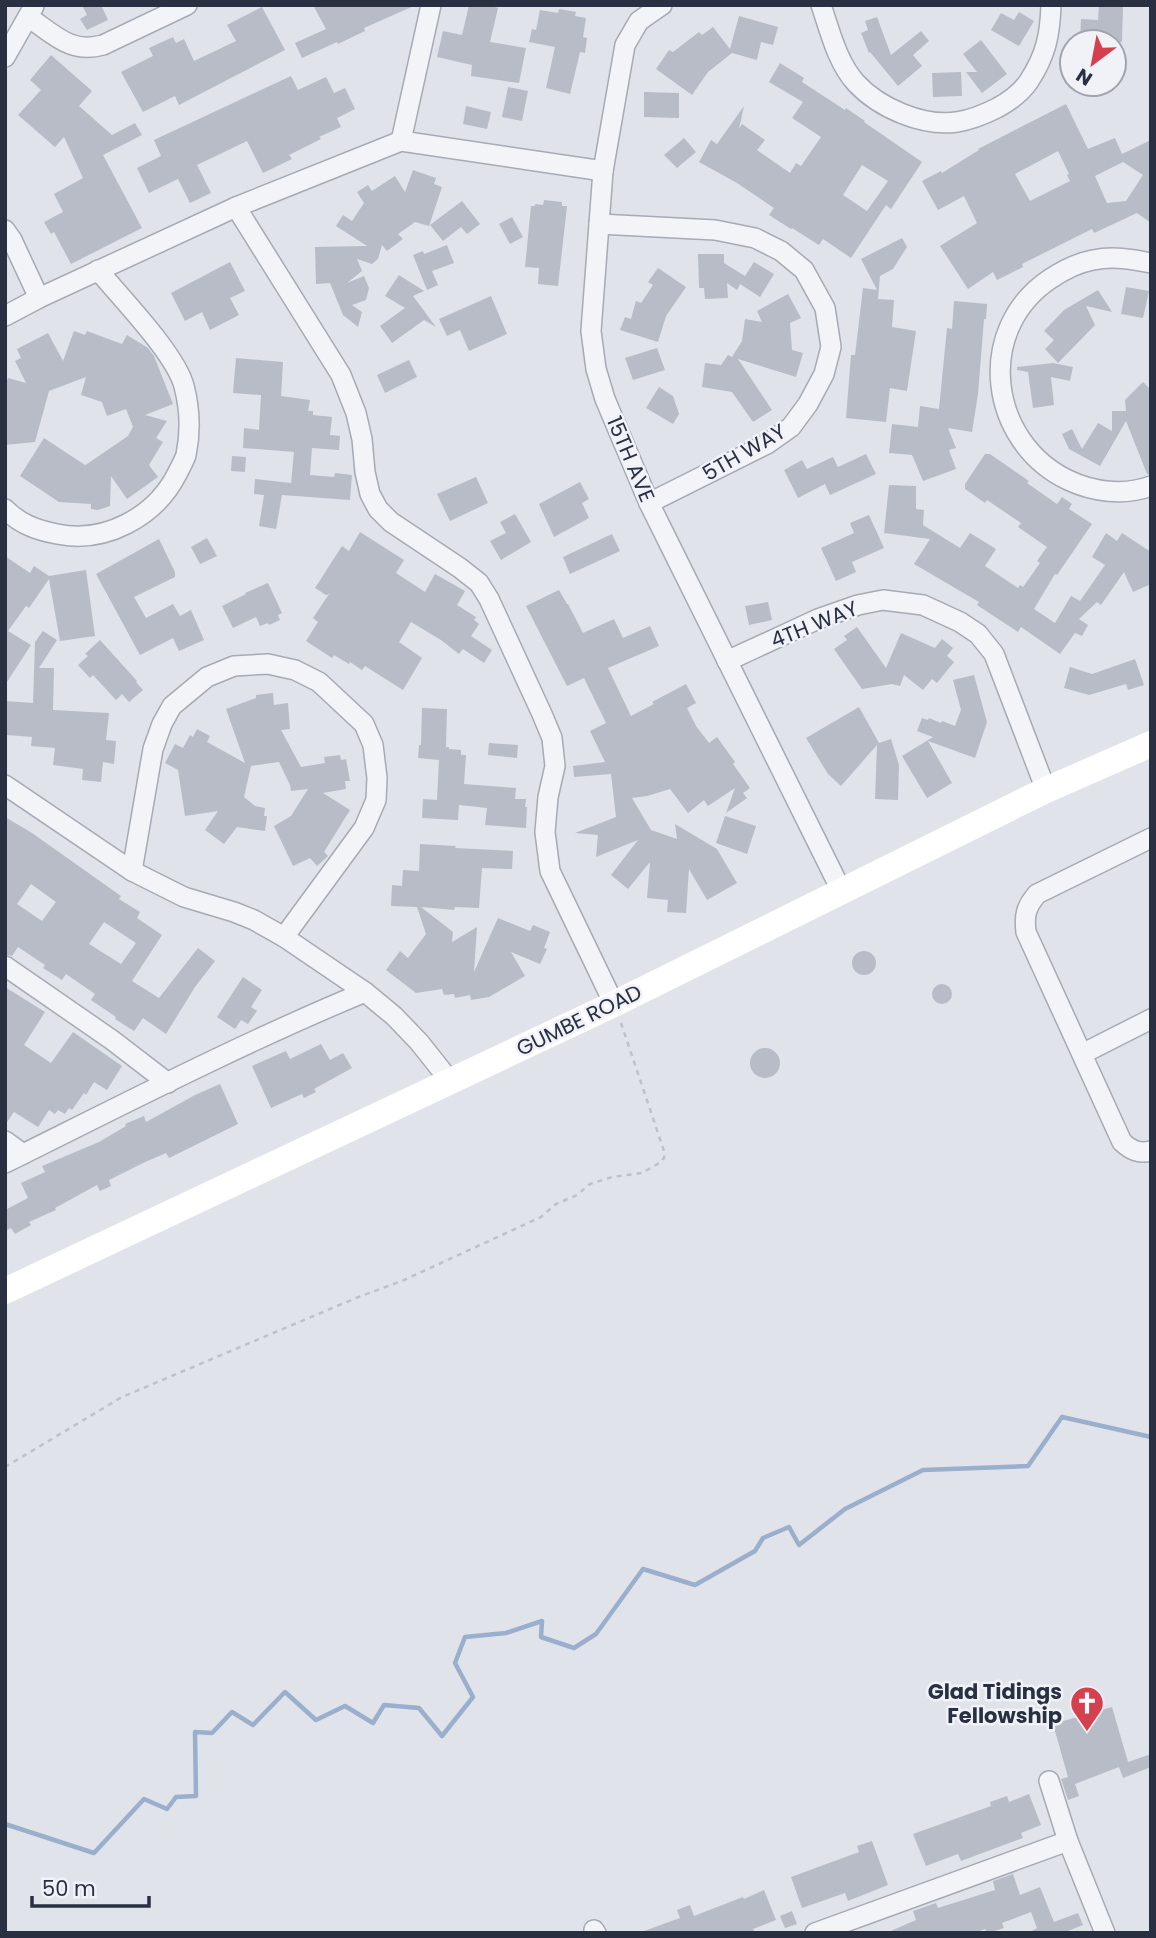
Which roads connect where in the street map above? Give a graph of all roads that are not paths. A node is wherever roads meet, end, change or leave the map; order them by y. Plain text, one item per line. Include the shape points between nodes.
1 (187, 5) edge
2 (431, 5) edge
3 (662, 5) edge
4 (821, 5) edge
5 (1051, 5) edge
6 (31, 11) edge
7 (5, 57) edge
8 (401, 141) junction
9 (603, 170) junction
10 (236, 207) junction
11 (598, 224) junction
12 (5, 230) edge
13 (1151, 263) edge
14 (98, 270) junction
15 (39, 298) junction
16 (5, 316) edge
17 (1151, 486) edge
18 (649, 503) junction
19 (5, 509) edge
20 (727, 660) junction
21 (1151, 744) edge
22 (5, 785) edge
23 (1046, 790) junction
24 (1151, 838) edge
25 (132, 871) junction
26 (841, 890) junction
27 (284, 937) junction
28 (5, 966) edge
29 (365, 992) junction
30 (614, 1004) junction
31 (1151, 1019) edge
32 (1082, 1054) junction
33 (450, 1081) junction
34 (168, 1083) junction
35 (5, 1141) edge
36 (1151, 1151) edge
37 (23, 1154) junction
38 (5, 1163) edge
39 (5, 1292) edge
40 (1049, 1781) dead end
41 (1068, 1841) junction
42 (816, 1933) edge
43 (1105, 1933) edge

1 - 6 street via 90,49 75,47
2 - 8 street
3 - 9 street, 15TH AVE via 639,21 625,45
4 - 5 street via 841,60 856,82 884,106 911,117 957,122 1013,99 1029,81 1050,33
6 - 7 street
8 - 9 street
8 - 10 street
9 - 11 street, 15TH AVE
10 - 14 street
10 - 30 street via 341,375 356,413 370,494 378,509 479,583 489,599 552,738 555,766 545,832 550,871
11 - 18 street, 15TH AVE via 591,331 596,369
11 - 18 street, 5TH WAY via 715,230 755,239 781,251 804,270 825,308 831,347 824,374 790,427 767,444
12 - 15 street
13 - 17 street via 1123,258 1092,260 1063,270 1038,287 1009,329 1000,368 1002,399 1013,428 1030,453 1054,473 1081,486 1111,492
14 - 15 street
14 - 19 street via 165,350 183,383 190,419 185,457 168,490 142,516 108,533 71,537 33,529
15 - 16 street
18 - 20 street, 15TH AVE
20 - 23 street, 4TH WAY via 858,605 883,600 923,605 960,622 994,654
20 - 26 street, 15TH AVE
21 - 23 street, GUMBE ROAD
22 - 25 street
23 - 26 street, GUMBE ROAD
24 - 32 street via 1037,894 1027,905 1026,932
25 - 27 street via 184,897 254,920
25 - 27 street via 153,749 172,706 207,677 234,666 268,664 295,670 319,682 364,724 373,746 377,778 376,800 364,828
26 - 30 street, GUMBE ROAD
27 - 29 street
28 - 34 street
29 - 33 street via 419,1042
29 - 34 street
30 - 33 street, GUMBE ROAD
31 - 32 street
32 - 36 street via 1122,1142 1130,1150
33 - 39 street, GUMBE ROAD
34 - 37 street
35 - 37 street
37 - 38 street
40 - 41 street
41 - 42 street
41 - 43 street

